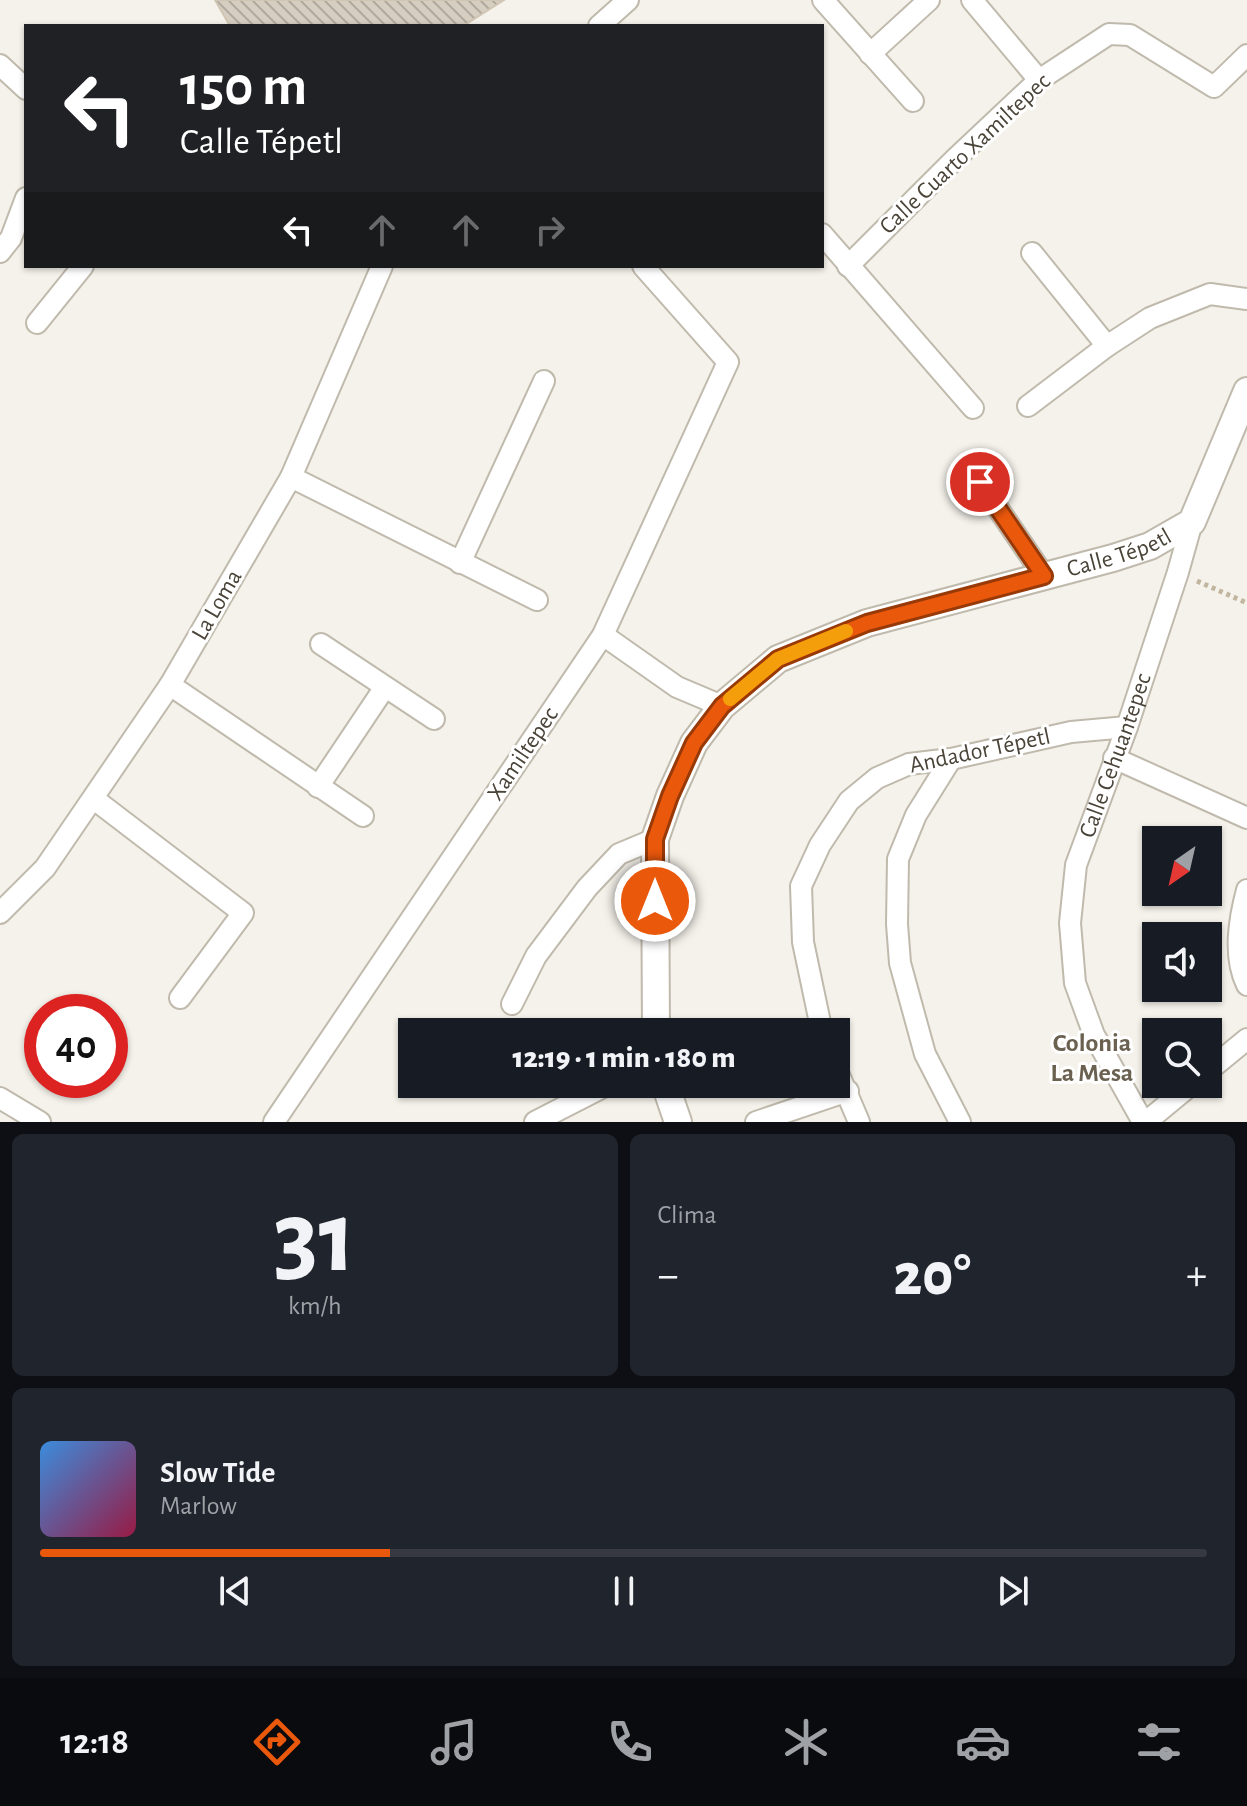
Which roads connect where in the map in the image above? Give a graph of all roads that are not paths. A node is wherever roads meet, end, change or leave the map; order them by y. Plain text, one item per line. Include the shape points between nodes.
1 (628, 0) edge
2 (823, 0) edge
3 (929, 0) edge
4 (972, 0) edge
5 (601, 24) edge
6 (870, 54) junction
7 (1247, 55) edge
8 (0, 65) edge
9 (1039, 80) junction
10 (24, 87) edge
11 (913, 101) dead end
12 (24, 203) edge
13 (824, 236) edge
14 (0, 252) edge
15 (1032, 253) dead end
16 (848, 266) junction
17 (81, 268) edge
18 (381, 268) edge
19 (645, 268) edge
20 (1247, 299) edge
21 (37, 323) dead end
22 (1107, 346) junction
23 (544, 381) dead end
24 (1247, 391) edge
25 (1028, 406) dead end
26 (973, 408) dead end
27 (291, 477) junction
28 (980, 482) dead end
29 (1192, 522) junction
30 (460, 563) junction
31 (1044, 576) junction
32 (537, 600) dead end
33 (603, 635) junction
34 (321, 644) dead end
35 (170, 685) junction
36 (385, 687) junction
37 (722, 706) junction
38 (434, 719) dead end
39 (1127, 727) junction
40 (1114, 758) junction
41 (951, 759) junction
42 (318, 787) junction
43 (94, 799) junction
44 (363, 816) dead end
45 (1247, 818) edge
46 (655, 839) junction
47 (1247, 890) edge
48 (0, 913) edge
49 (1247, 985) edge
50 (180, 998) dead end
51 (512, 1004) dead end
52 (656, 1018) edge
53 (819, 1018) edge
54 (1247, 1039) edge
55 (1222, 1060) edge
56 (850, 1097) edge
57 (0, 1098) edge
58 (582, 1098) edge
59 (670, 1098) edge
60 (827, 1098) edge
61 (1174, 1098) edge
62 (40, 1122) edge
63 (274, 1122) edge
64 (535, 1122) edge
65 (678, 1122) edge
66 (756, 1122) edge
67 (859, 1122) edge
68 (960, 1122) edge
69 (1144, 1122) edge

1 - 5 street
2 - 6 street
3 - 6 street
4 - 9 street
6 - 11 street
7 - 9 street, Calle Cuarto Xamiltepec via 1214,87 1130,35 1109,34
8 - 10 street
9 - 16 street, Calle Cuarto Xamiltepec
12 - 14 street
13 - 16 street
15 - 22 street
16 - 26 street
17 - 21 street
18 - 27 street, La Loma
19 - 33 street, Xamiltepec via 728,362
20 - 22 street via 1210,294 1150,318
22 - 25 street
23 - 30 street
24 - 29 street, Calle Cehuantepec
27 - 30 street
27 - 35 street, La Loma
28 - 31 street, Calle Tépetl
29 - 31 street, Calle Tépetl via 1150,546
29 - 39 street, Calle Cehuantepec
30 - 32 street
31 - 37 street, Calle Tépetl via 867,623 778,659
33 - 37 street via 677,687
33 - 63 street, Xamiltepec
34 - 36 street
35 - 42 street
35 - 43 street, La Loma
36 - 38 street
36 - 42 street
37 - 46 street, Calle Tépetl via 694,743
39 - 40 street, Calle Cehuantepec
39 - 41 street, Andador Tépetl via 1071,732
40 - 45 street
40 - 69 street, Calle Cehuantepec via 1076,865 1070,923 1075,983 1094,1035
41 - 53 street, Andador Tépetl via 909,764 877,778 849,801 820,845 801,886 803,942
41 - 68 street via 916,815 898,859 897,924 900,963 925,1054
42 - 44 street
43 - 48 street, La Loma via 45,868
43 - 50 street via 243,913
46 - 51 street via 619,854 587,888 536,956
46 - 52 street, Calle Tépetl
47 - 49 street via 1239,921 1241,972
54 - 55 street
56 - 67 street
57 - 62 street
58 - 64 street
59 - 65 street
60 - 66 street
61 - 69 street

